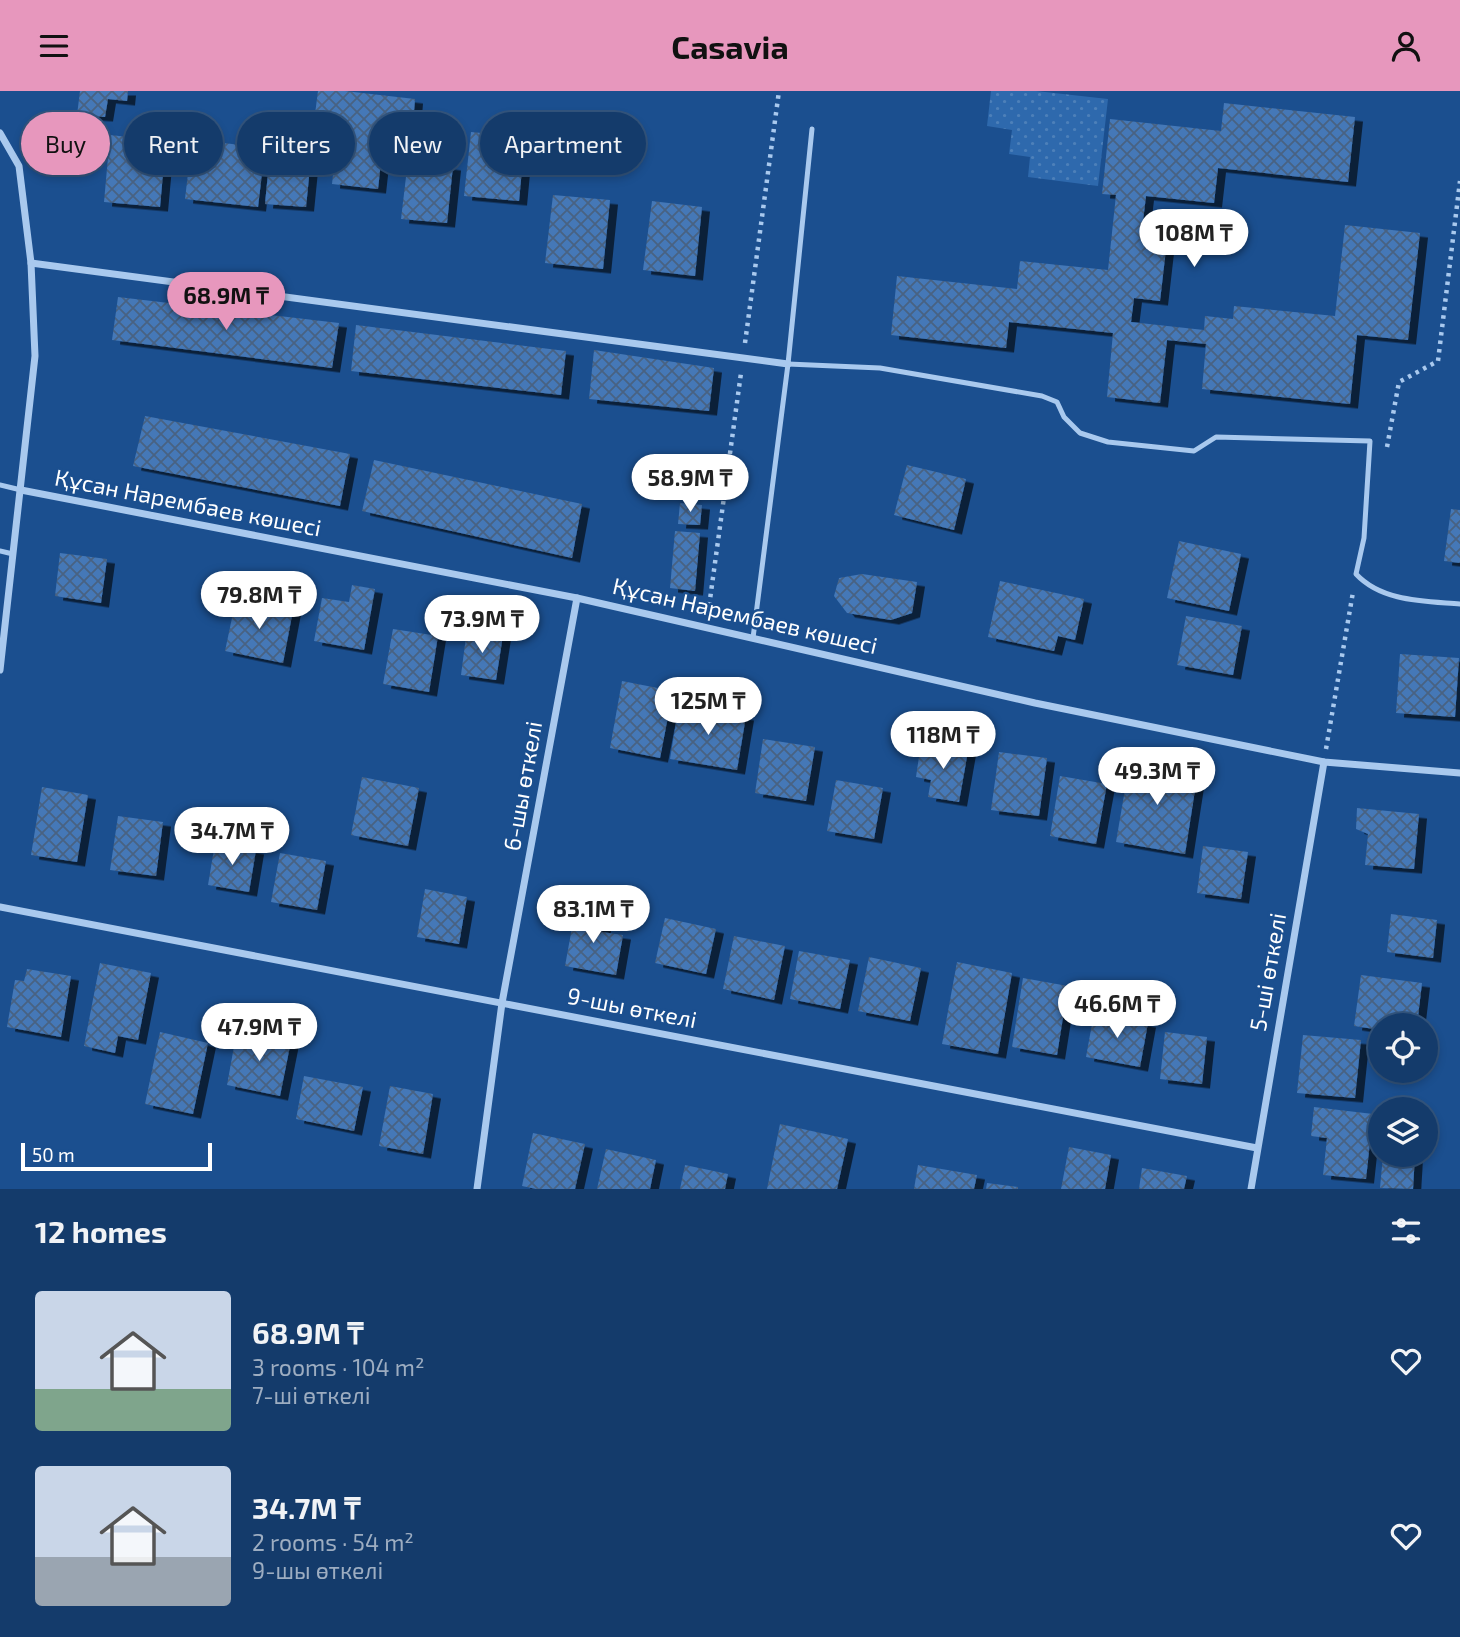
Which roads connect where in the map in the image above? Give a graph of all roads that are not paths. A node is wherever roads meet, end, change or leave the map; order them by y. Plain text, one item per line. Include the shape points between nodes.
1 (812, 129) dead end
2 (0, 133) edge
3 (31, 263) junction
4 (788, 364) junction
5 (0, 485) edge
6 (21, 490) junction
7 (0, 551) edge
8 (13, 554) junction
9 (577, 598) junction
10 (1460, 604) edge
11 (752, 638) junction
12 (0, 670) edge
13 (1324, 762) junction
14 (1460, 773) edge
15 (0, 907) edge
16 (502, 1003) junction
17 (1256, 1148) junction
18 (477, 1189) edge
19 (1251, 1189) edge

1 - 4 lane
2 - 3 street via 19,166
3 - 4 street
3 - 6 street via 35,356
4 - 10 lane via 880,368 1042,395 1057,402 1080,433 1108,442 1194,451 1216,437 1370,441 1364,538 1356,574 1365,584 1404,599
4 - 11 lane
5 - 6 lane
6 - 8 street
6 - 9 street, Құсан Нарембаев көшесі
7 - 8 lane
8 - 12 street
9 - 11 street, Құсан Нарембаев көшесі
9 - 16 street, 6-шы өткелі
11 - 13 street, Құсан Нарембаев көшесі via 1035,703
13 - 14 street, Құсан Нарембаев көшесі
13 - 17 street, 5-ші өткелі
15 - 16 street, 9-шы өткелі
16 - 17 street, 9-шы өткелі
16 - 18 street, 6-шы өткелі
17 - 19 street, 5-ші өткелі

